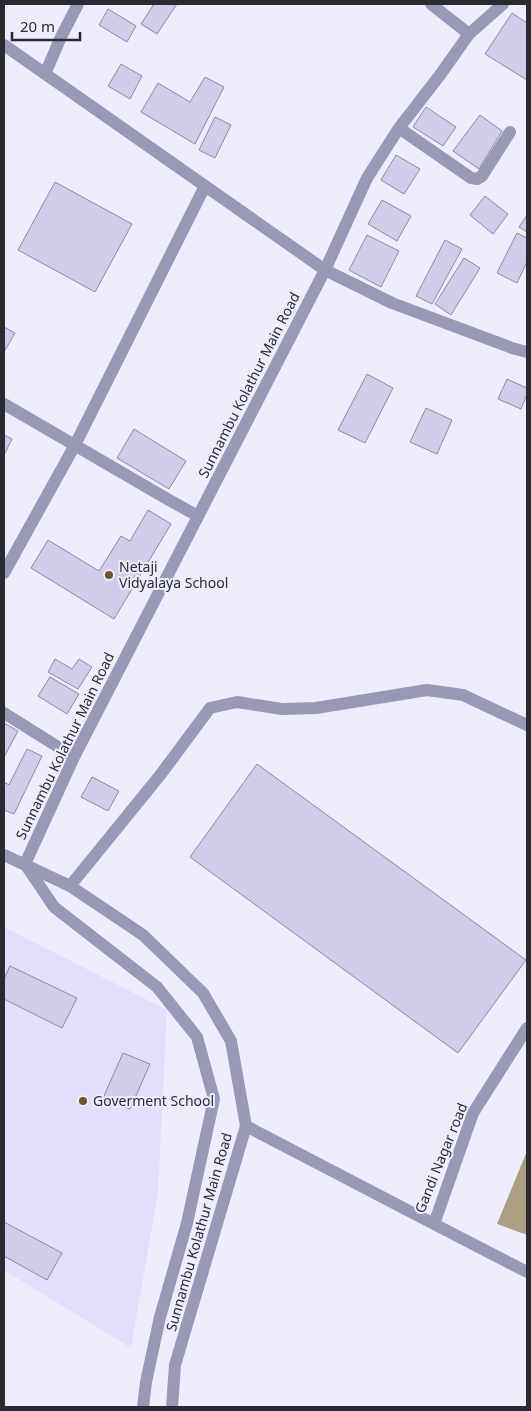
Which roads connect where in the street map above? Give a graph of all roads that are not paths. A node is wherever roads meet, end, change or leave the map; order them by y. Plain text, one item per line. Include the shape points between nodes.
1 (78, 4) edge
2 (431, 4) edge
3 (503, 4) edge
4 (469, 34) junction
5 (4, 45) edge
6 (46, 74) junction
7 (398, 128) junction
8 (510, 132) dead end
9 (205, 186) junction
10 (324, 270) junction
11 (527, 352) edge
12 (4, 404) edge
13 (75, 445) junction
14 (198, 516) junction
15 (4, 573) edge
16 (4, 713) edge
17 (527, 725) edge
18 (74, 757) junction
19 (4, 855) edge
20 (25, 864) junction
21 (70, 886) junction
22 (527, 1028) edge
23 (246, 1126) junction
24 (434, 1224) junction
25 (527, 1272) edge
26 (143, 1407) edge
27 (172, 1407) edge

1 - 6 street
2 - 4 street
3 - 4 street, Sunnambu Kolathur Main Road
4 - 7 street, Sunnambu Kolathur Main Road
5 - 6 street
6 - 9 street
7 - 8 street via 477,179
7 - 10 street, Sunnambu Kolathur Main Road via 367,178
9 - 10 street
9 - 13 street
10 - 11 street via 392,303
10 - 14 street, Sunnambu Kolathur Main Road
12 - 13 street
13 - 14 street
13 - 15 street
14 - 18 street, Sunnambu Kolathur Main Road
16 - 18 street
17 - 21 street via 463,695 427,690 316,708 282,708 237,702 210,708
18 - 20 street, Sunnambu Kolathur Main Road
19 - 20 street
20 - 21 street, Sunnambu Kolathur Main Road
20 - 26 street, Sunnambu Kolathur Main Road via 54,907 157,987 197,1037 214,1099 187,1223 160,1317
21 - 23 street, Sunnambu Kolathur Main Road via 143,935 203,993 231,1041
22 - 24 street, Gandi Nagar road via 473,1113
23 - 24 street, Gandi Nagar road
23 - 27 street, Sunnambu Kolathur Main Road via 175,1365
24 - 25 street

